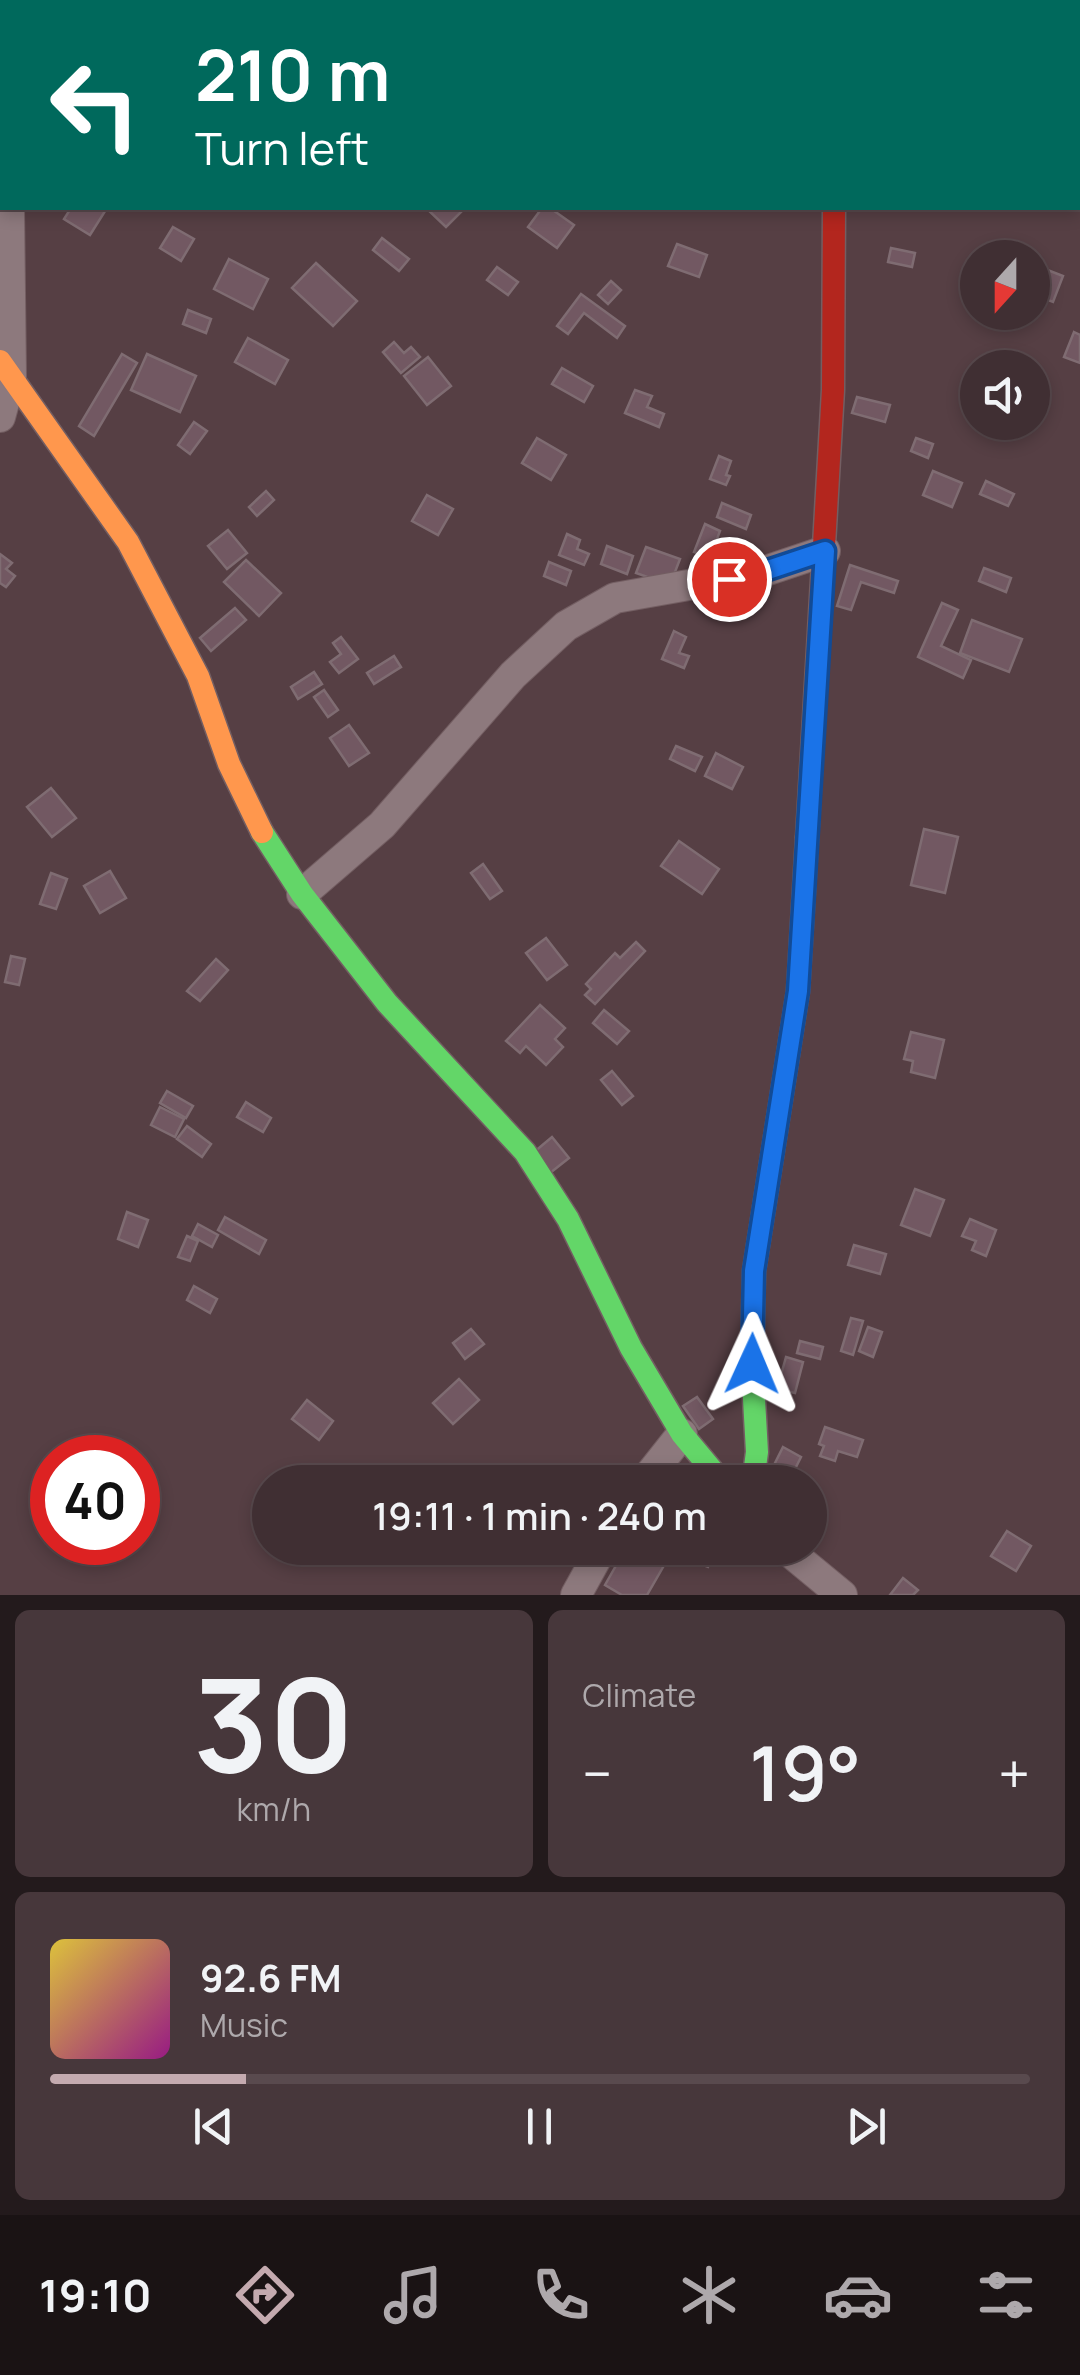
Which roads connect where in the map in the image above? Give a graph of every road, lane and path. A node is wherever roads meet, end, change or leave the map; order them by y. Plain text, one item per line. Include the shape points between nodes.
1 (9, 210) edge
2 (834, 210) edge
3 (6, 369) edge
4 (0, 417) edge
5 (825, 551) junction
6 (302, 894) junction
7 (682, 1434) junction
8 (657, 1465) edge
9 (708, 1465) edge
10 (755, 1465) edge
11 (593, 1565) edge
12 (806, 1565) edge
13 (576, 1595) edge
14 (842, 1595) edge

1 - 3 street
2 - 5 street
3 - 4 street
3 - 6 street via 128,542 198,676 263,836
5 - 6 street via 762,572 616,598 566,626 382,825
5 - 10 street via 798,991 754,1271
6 - 7 street via 386,1003 525,1152
7 - 8 street
7 - 9 street
11 - 13 street
12 - 14 street

